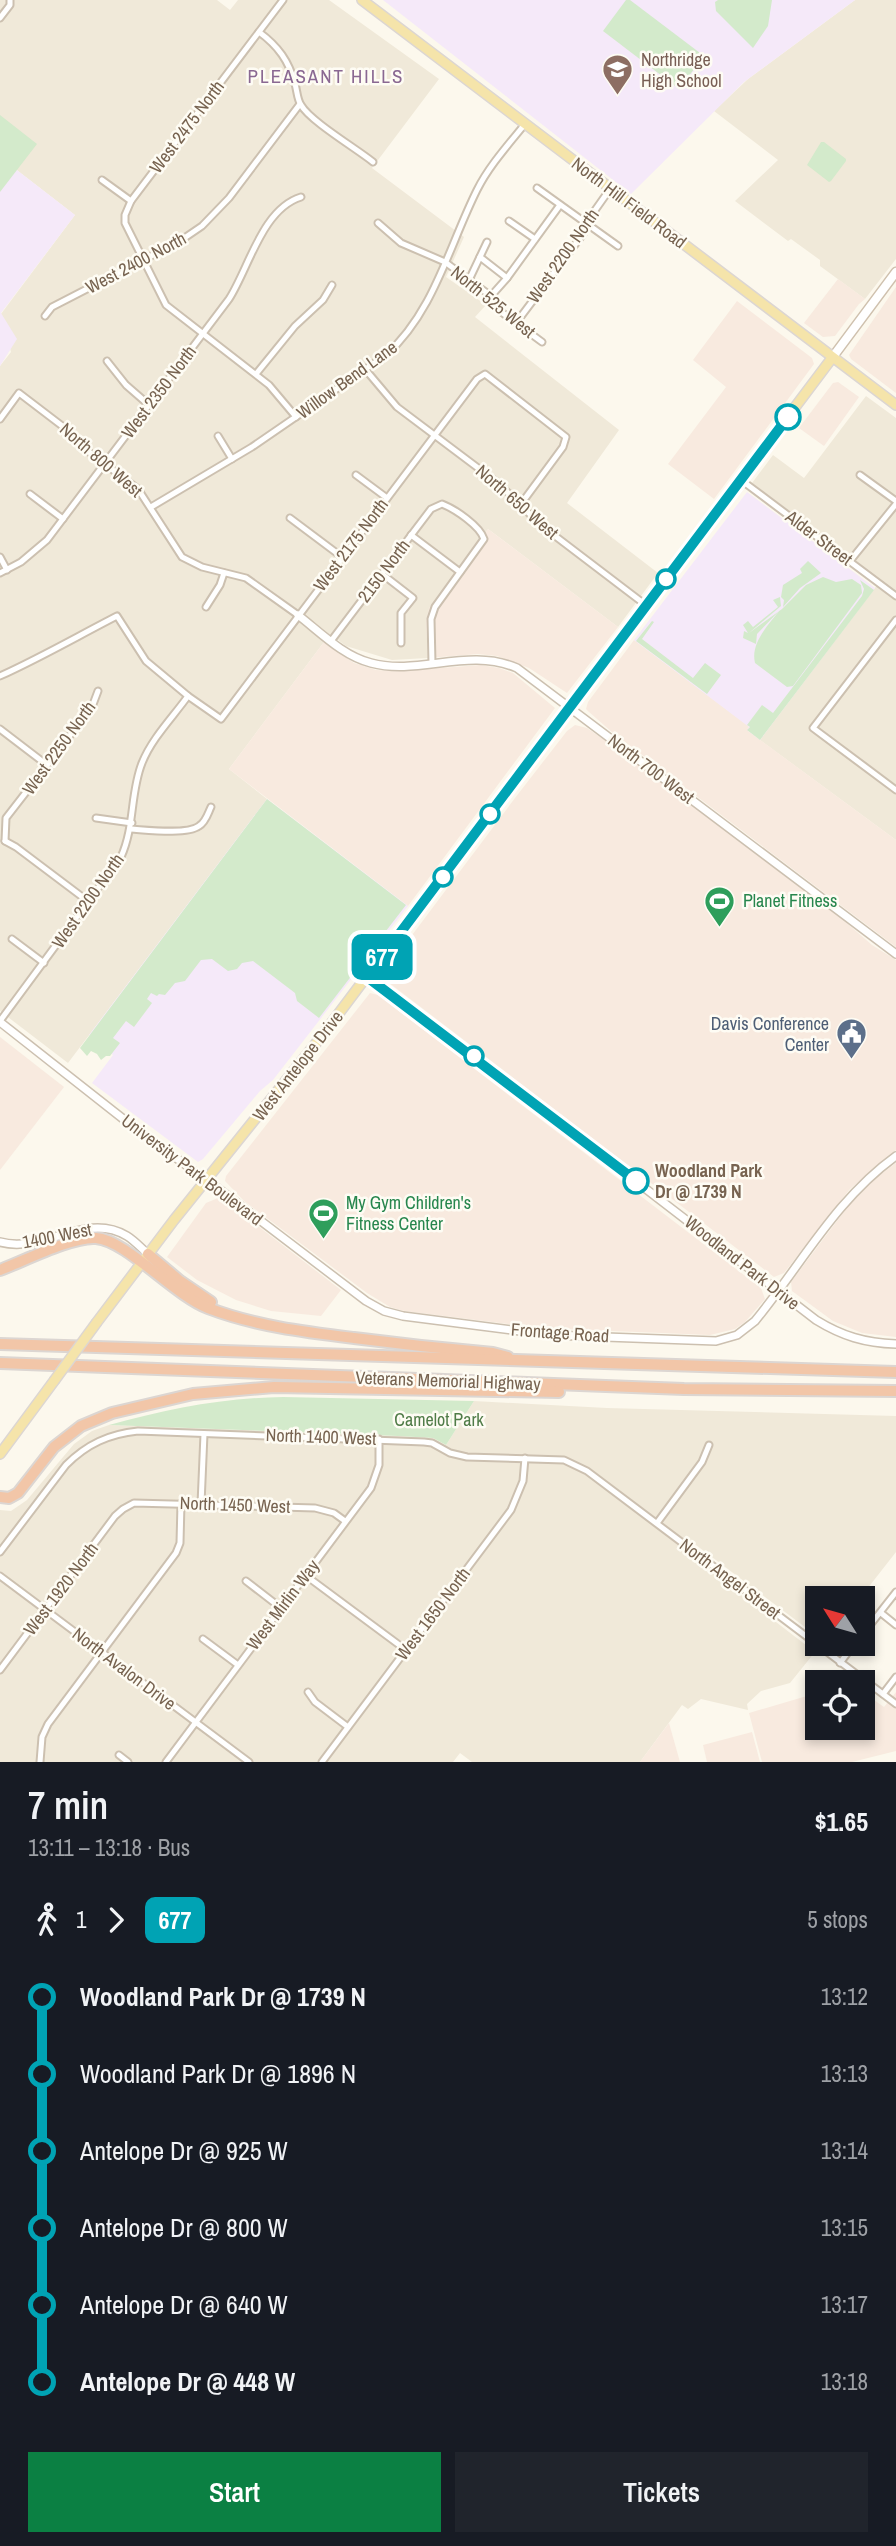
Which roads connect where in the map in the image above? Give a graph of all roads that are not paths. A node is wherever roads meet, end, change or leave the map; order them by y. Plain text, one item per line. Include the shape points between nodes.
1 (10, 0) edge
2 (283, 0) edge
3 (362, 0) edge
4 (0, 18) edge
5 (259, 32) junction
6 (300, 104) junction
7 (525, 124) junction
8 (373, 162) dead end
9 (102, 180) dead end
10 (537, 188) dead end
11 (610, 189) junction
12 (301, 197) dead end
13 (131, 201) junction
14 (561, 205) junction
15 (509, 221) dead end
16 (378, 223) dead end
17 (586, 223) junction
18 (535, 239) junction
19 (487, 242) dead end
20 (618, 246) dead end
21 (480, 257) junction
22 (142, 261) junction
23 (445, 262) junction
24 (896, 272) edge
25 (507, 278) junction
26 (469, 280) junction
27 (332, 285) dead end
28 (491, 296) junction
29 (45, 316) dead end
30 (516, 323) junction
31 (202, 335) junction
32 (542, 342) dead end
33 (832, 358) junction
34 (107, 361) dead end
35 (365, 369) junction
36 (256, 374) junction
37 (149, 405) junction
38 (896, 405) edge
39 (296, 417) junction
40 (0, 419) edge
41 (434, 435) junction
42 (218, 436) dead end
43 (232, 459) junction
44 (105, 464) junction
45 (356, 475) dead end
46 (860, 475) dead end
47 (741, 480) junction
48 (30, 494) dead end
49 (387, 498) junction
50 (521, 503) junction
51 (896, 503) edge
52 (151, 507) junction
53 (63, 519) junction
54 (290, 519) dead end
55 (411, 535) junction
56 (342, 557) junction
57 (0, 558) edge
58 (850, 562) junction
59 (7, 570) junction
60 (460, 572) junction
61 (0, 573) edge
62 (224, 573) junction
63 (382, 575) junction
64 (896, 596) edge
65 (646, 606) junction
66 (206, 607) dead end
67 (298, 615) junction
68 (896, 620) edge
69 (331, 641) junction
70 (401, 643) dead end
71 (432, 663) junction
72 (380, 665) joint
73 (0, 676) edge
74 (98, 691) dead end
75 (188, 696) junction
76 (570, 707) junction
77 (0, 729) edge
78 (47, 765) junction
79 (895, 788) edge
80 (211, 807) dead end
81 (0, 814) edge
82 (6, 818) junction
83 (96, 818) dead end
84 (132, 826) junction
85 (2, 841) edge
86 (89, 902) junction
87 (12, 939) dead end
88 (896, 954) edge
89 (44, 963) junction
90 (367, 977) junction
91 (0, 1022) edge
92 (896, 1156) edge
93 (205, 1180) junction
94 (0, 1242) edge
95 (144, 1258) junction
96 (0, 1270) edge
97 (778, 1290) junction
98 (388, 1312) joint
99 (0, 1344) edge
100 (896, 1344) edge
101 (526, 1362) junction
102 (0, 1363) edge
103 (896, 1372) edge
104 (684, 1389) junction
105 (896, 1391) edge
106 (204, 1434) junction
107 (379, 1439) junction
108 (709, 1445) dead end
109 (0, 1454) edge
110 (525, 1458) junction
111 (576, 1465) joint
112 (0, 1497) edge
113 (181, 1503) junction
114 (201, 1504) junction
115 (122, 1509) joint
116 (345, 1521) junction
117 (657, 1523) junction
118 (0, 1552) edge
119 (305, 1575) junction
120 (0, 1576) edge
121 (246, 1581) dead end
122 (896, 1592) edge
123 (281, 1608) junction
124 (45, 1610) junction
125 (881, 1613) junction
126 (875, 1620) edge
127 (896, 1625) edge
128 (203, 1639) dead end
129 (406, 1650) junction
130 (101, 1653) junction
131 (845, 1656) edge
132 (840, 1663) junction
133 (238, 1665) junction
134 (0, 1670) edge
135 (896, 1677) edge
136 (308, 1692) dead end
137 (883, 1694) junction
138 (896, 1704) edge
139 (195, 1722) junction
140 (348, 1727) junction
141 (119, 1755) dead end
142 (40, 1762) edge
143 (128, 1762) edge
144 (166, 1762) edge
145 (249, 1762) edge
146 (322, 1762) edge

1 - 4 street
2 - 5 street, West 2475 North
3 - 7 main road, North Hill Field Road
5 - 6 street via 286,58
5 - 13 street, West 2475 North
6 - 8 street
6 - 22 street, West 2400 North via 218,211 180,241
7 - 11 main road, North Hill Field Road
7 - 23 street, Willow Bend Lane via 482,181
9 - 13 street
10 - 14 street
11 - 17 street, West 2200 North
11 - 33 main road, North Hill Field Road
12 - 31 street, West 2350 North via 278,212 251,253 238,285
13 - 22 street via 125,223
14 - 17 street
14 - 18 street
15 - 18 street
16 - 23 street, North 525 West via 401,243
17 - 20 street
17 - 30 street, West 2200 North via 583,234
18 - 25 street
19 - 21 street
21 - 25 street
21 - 26 street
22 - 29 street, West 2400 North via 52,307
22 - 31 street via 166,305
23 - 26 street, North 525 West
23 - 35 street, Willow Bend Lane via 414,325 393,349
24 - 33 main road, West Antelope Drive
25 - 28 street
26 - 28 street, North 525 West
27 - 36 street
28 - 30 street, North 525 West via 500,311
30 - 32 street, North 525 West
31 - 36 street
31 - 37 street, West 2350 North
33 - 38 main road, North Hill Field Road
33 - 47 main road, West Antelope Drive
34 - 37 street via 126,386
35 - 39 street, Willow Bend Lane
35 - 41 street, North 650 West via 388,399
36 - 39 street
37 - 44 street, West 2350 North
39 - 43 street, Willow Bend Lane
40 - 44 street, North 800 West via 19,393
41 - 49 street, West 2175 North
41 - 50 street, North 650 West
41 - 50 street, West 2175 North via 485,374 566,437
42 - 43 street
43 - 52 street, Willow Bend Lane
44 - 52 street, North 800 West via 138,489
44 - 53 street, West 2350 North
45 - 49 street
46 - 51 street
47 - 58 street, Alder Street
47 - 65 main road, West Antelope Drive
48 - 53 street
49 - 56 street, West 2175 North
50 - 65 street, North 650 West via 542,526
51 - 58 street
52 - 62 street, North 800 West via 182,557
53 - 59 street, West 2350 North via 35,552
54 - 56 street
55 - 60 street
55 - 60 street, 2150 North via 431,509 440,504 448,507 482,533 483,541
55 - 63 street, 2150 North
56 - 67 street, West 2175 North
57 - 59 street
58 - 64 street, Alder Street
59 - 61 street, West 2350 North
60 - 71 street via 430,619
62 - 66 street
62 - 67 street, North 800 West via 256,583
63 - 69 street, 2150 North
63 - 70 street via 413,598 401,613
65 - 76 main road, West Antelope Drive
67 - 69 street, North 800 West
67 - 75 street, West 2175 North via 221,719
68 - 79 street via 813,728
69 - 72 street, North 800 West via 359,659
71 - 72 street, North 700 West
71 - 76 street, North 700 West via 484,658 504,663
73 - 75 street via 117,616 146,661
74 - 78 street, West 2250 North via 92,707
75 - 84 street, West 2200 North via 142,763
76 - 88 street, North 700 West
76 - 90 main road, West Antelope Drive
77 - 78 street
78 - 82 street, West 2250 North
80 - 84 street via 200,826 188,830
81 - 82 street
82 - 85 street
83 - 84 street
84 - 86 street, West 2200 North via 121,857
85 - 86 street via 16,846
86 - 89 street, West 2200 North
87 - 89 street
89 - 91 street, West 2200 North
90 - 93 main road, West Antelope Drive
90 - 97 street, Woodland Park Drive
91 - 93 street, University Park Boulevard
92 - 97 street via 848,1199
93 - 95 main road, West Antelope Drive
93 - 98 street, University Park Boulevard via 362,1298
94 - 95 street, 1400 West via 32,1244 84,1228 101,1228 127,1236
95 - 96 highway via 110,1241 89,1238
95 - 101 highway via 224,1312 274,1327 493,1353
95 - 109 main road, West Antelope Drive, bridge
97 - 98 street, Frontage Road via 752,1324 732,1337 711,1341 537,1334
97 - 100 street, Woodland Park Drive via 836,1332 870,1343
99 - 101 highway, Veterans Memorial Highway
101 - 103 highway, Veterans Memorial Highway
102 - 104 highway, Veterans Memorial Highway
104 - 105 highway, Veterans Memorial Highway
104 - 112 highway via 664,1394 274,1387 193,1394 112,1413 81,1426 54,1447 18,1493
106 - 107 street, North 1400 West
106 - 114 street
106 - 118 street, North 1400 West via 120,1433 102,1439 66,1465
107 - 110 street, North 1400 West via 432,1443 467,1457
107 - 116 street, West Mirlin Way via 376,1478
108 - 117 street via 702,1462
110 - 111 street, North 1400 West
110 - 129 street, West 1650 North via 523,1481 511,1510
111 - 117 street, North Angel Street
113 - 114 street, North 1450 West
113 - 115 street, North 1450 West via 134,1503
113 - 130 street via 176,1553
114 - 116 street, North 1450 West via 315,1508
115 - 124 street, West 1920 North
116 - 119 street, West Mirlin Way
117 - 132 street, North Angel Street
119 - 123 street, West Mirlin Way
119 - 129 street
120 - 124 street, North Avalon Drive
121 - 123 street
122 - 125 street
123 - 133 street, West Mirlin Way
124 - 130 street, North Avalon Drive
124 - 134 street, West 1920 North
125 - 126 street
125 - 127 street
128 - 133 street
129 - 140 street, West 1650 North
130 - 139 street, North Avalon Drive
130 - 142 street via 48,1724
131 - 132 street
132 - 137 street, North Angel Street
133 - 139 street, West Mirlin Way
135 - 137 street
136 - 140 street
137 - 138 street, North Angel Street
139 - 144 street, West Mirlin Way
139 - 145 street, North Avalon Drive
140 - 146 street, West 1650 North
141 - 143 street

